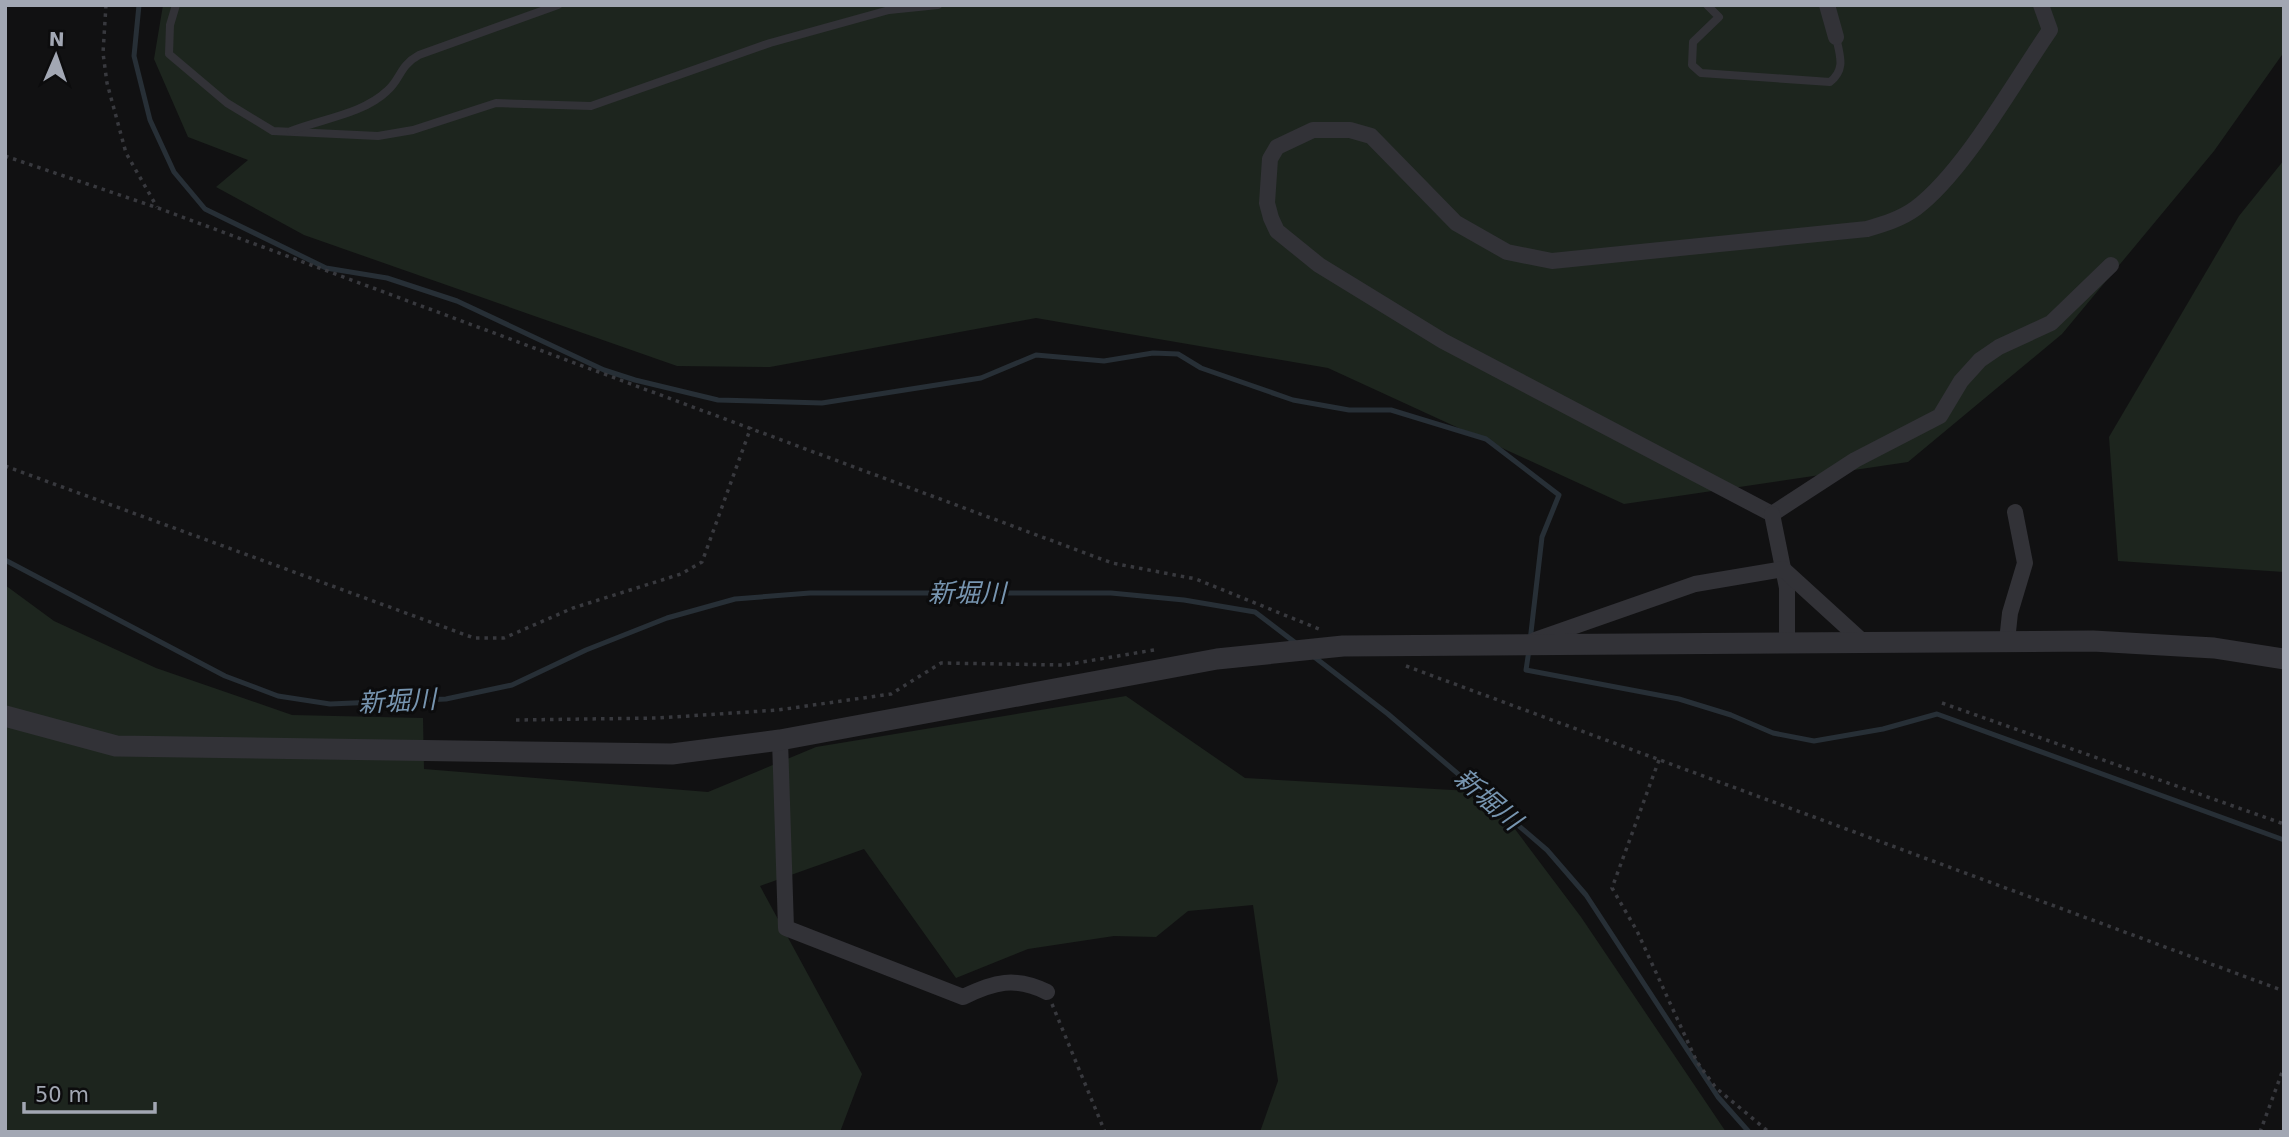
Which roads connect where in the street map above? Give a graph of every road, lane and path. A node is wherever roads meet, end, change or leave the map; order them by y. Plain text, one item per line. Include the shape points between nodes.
1 (106, 5) edge
2 (176, 5) edge
3 (558, 5) edge
4 (938, 5) edge
5 (1707, 5) edge
6 (1827, 5) edge
7 (2041, 5) edge
8 (1836, 37) joint
9 (288, 132) junction
10 (5, 156) edge
11 (158, 208) junction
12 (2111, 265) dead end
13 (751, 427) junction
14 (5, 466) edge
15 (2015, 512) dead end
16 (1772, 514) junction
17 (1783, 569) junction
18 (1787, 641) junction
19 (1862, 641) junction
20 (2007, 641) junction
21 (1526, 644) junction
22 (1343, 646) junction
23 (1163, 648) dead end
24 (2284, 659) edge
25 (1395, 662) dead end
26 (1942, 703) dead end
27 (5, 716) edge
28 (516, 720) dead end
29 (780, 740) junction
30 (1660, 759) junction
31 (2284, 824) edge
32 (2284, 991) edge
33 (1047, 992) joint
34 (2284, 1067) edge
35 (1105, 1132) edge
36 (1769, 1132) edge
37 (2260, 1132) edge

1 - 11 path via 103,53 110,94 126,153
2 - 9 lane via 169,54 227,103 272,131
3 - 9 lane via 418,55 405,63 388,91 362,107
4 - 9 lane via 889,10 770,43 591,106 496,103 379,136
5 - 8 lane via 1719,17 1693,42 1692,65 1701,73 1830,82 1840,74 1842,65
6 - 8 street
7 - 16 street via 2050,30 1951,174 1917,208 1867,229 1552,261 1507,251 1456,223 1371,136 1350,130 1313,130 1277,147 1270,159 1267,203 1277,231 1319,265 1443,341
10 - 11 path
11 - 13 path
12 - 16 street via 2051,323 1980,360 1940,416 1855,460
13 - 14 path via 702,562 681,574 573,608 504,638 474,638
13 - 22 path via 1112,563 1196,579 1321,629
15 - 20 street via 2025,564
16 - 17 street
17 - 18 street
17 - 19 street
17 - 21 street via 1695,584
18 - 19 street
18 - 21 street
19 - 20 street
20 - 24 street via 2214,648
21 - 22 street
22 - 29 street via 1217,659
23 - 28 path via 1064,664 941,663 891,694 778,710
25 - 30 path
26 - 31 path
27 - 29 street via 116,746 672,754
29 - 33 street via 786,928 963,997 991,983 1028,983
30 - 32 path
30 - 36 path via 1612,888 1637,931 1697,1062 1716,1088
33 - 35 path
34 - 37 path

